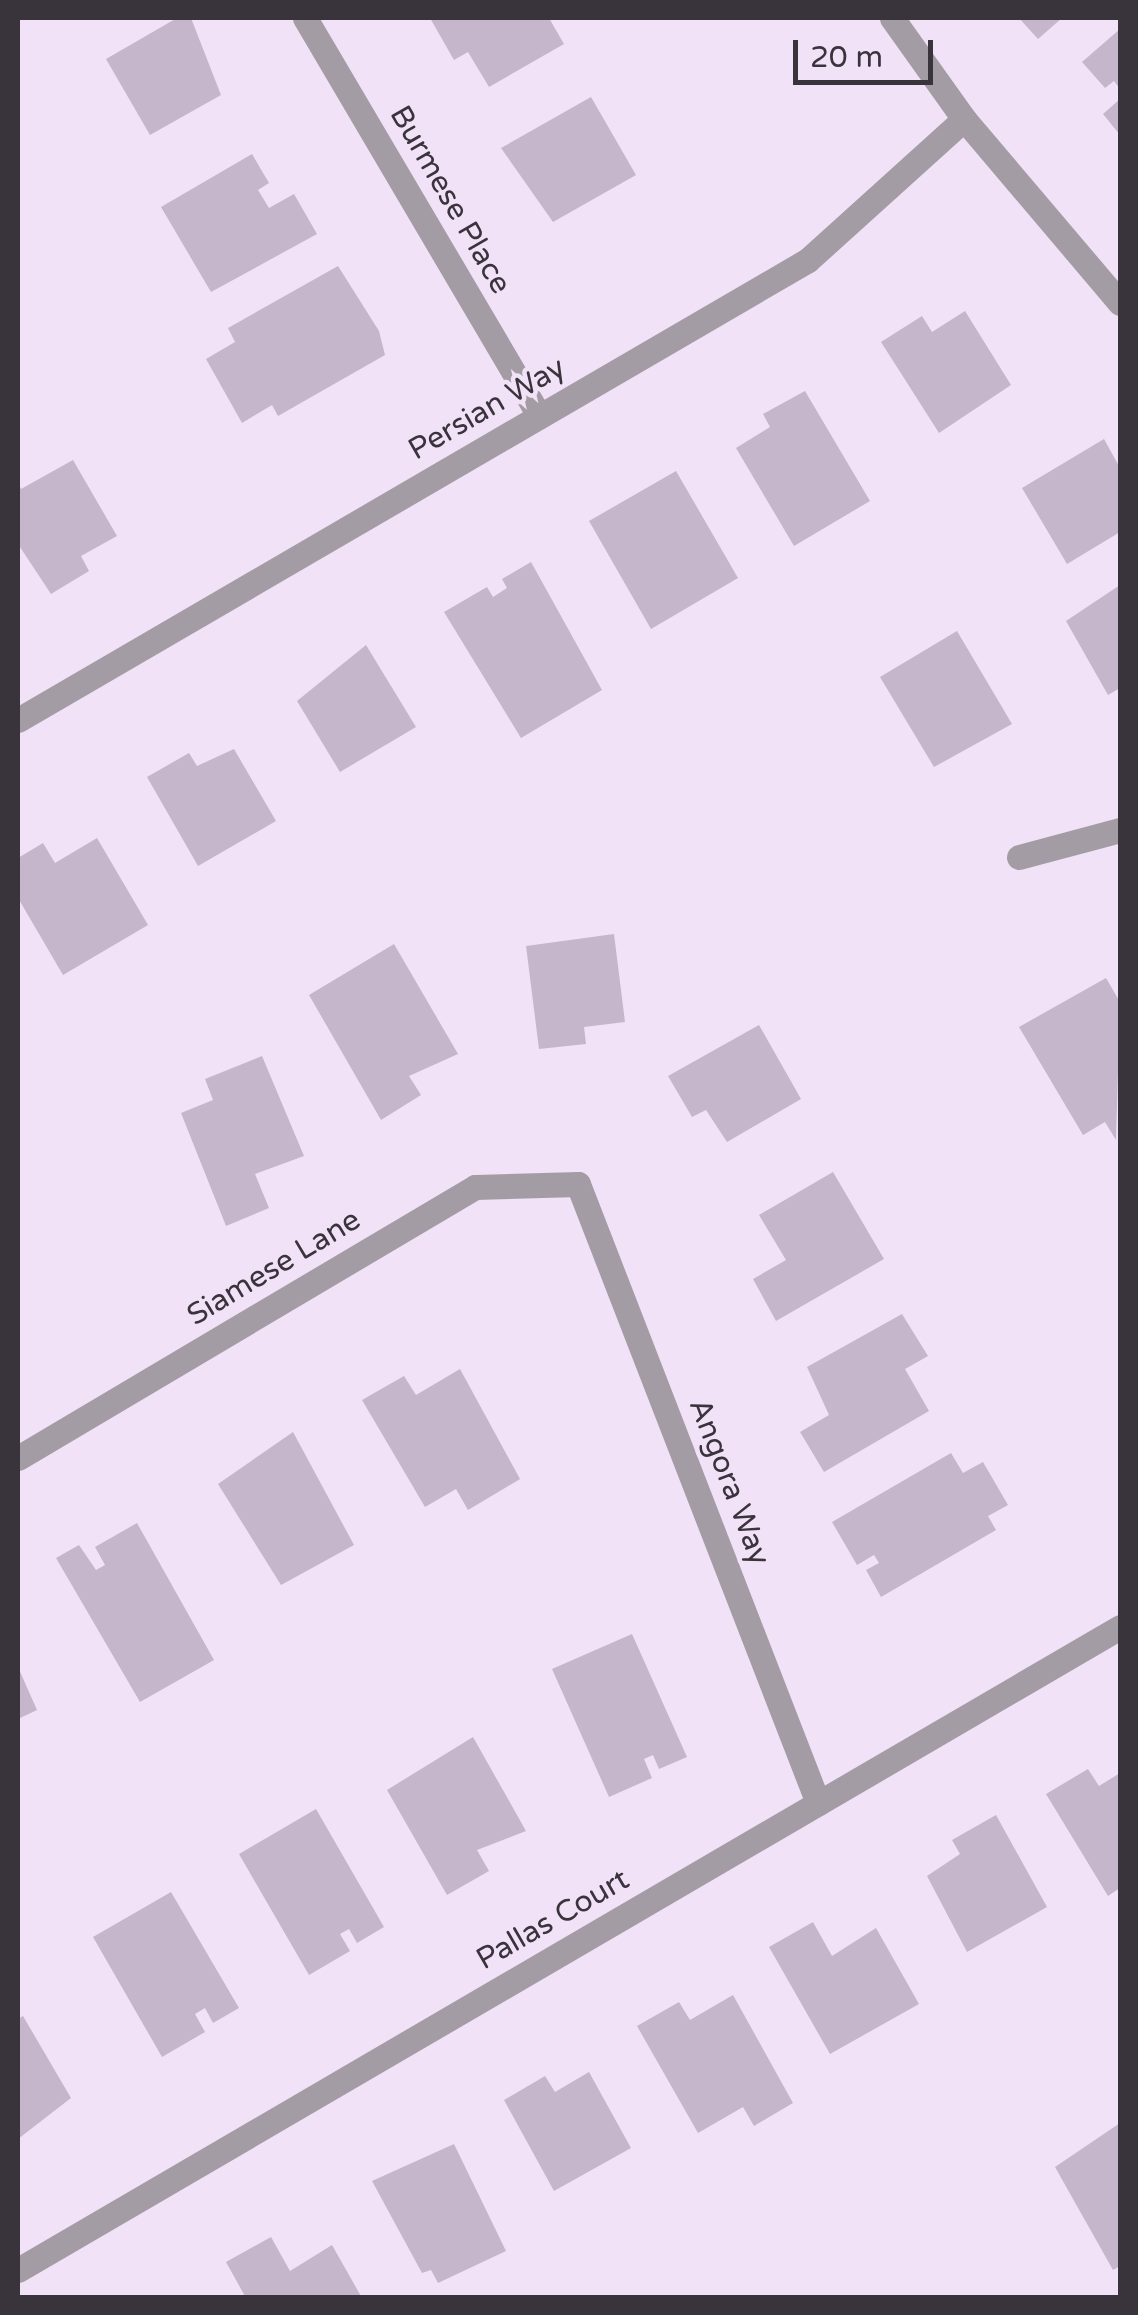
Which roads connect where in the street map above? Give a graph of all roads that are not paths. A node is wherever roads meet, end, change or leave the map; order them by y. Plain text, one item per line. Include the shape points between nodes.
1 (305, 18) edge
2 (892, 18) edge
3 (964, 120) junction
4 (1120, 302) edge
5 (539, 416) junction
6 (18, 720) edge
7 (1120, 830) edge
8 (1019, 857) dead end
9 (578, 1184) joint
10 (18, 1458) edge
11 (1120, 1627) edge
12 (818, 1803) junction
13 (18, 2270) edge

1 - 5 street, Burmese Place
2 - 3 street
3 - 4 street
3 - 5 street, Persian Way via 808,260
5 - 6 street, Persian Way
7 - 8 street
9 - 10 street, Siamese Lane via 475,1187
9 - 12 street, Angora Way
11 - 12 street, Pallas Court
12 - 13 street, Pallas Court

